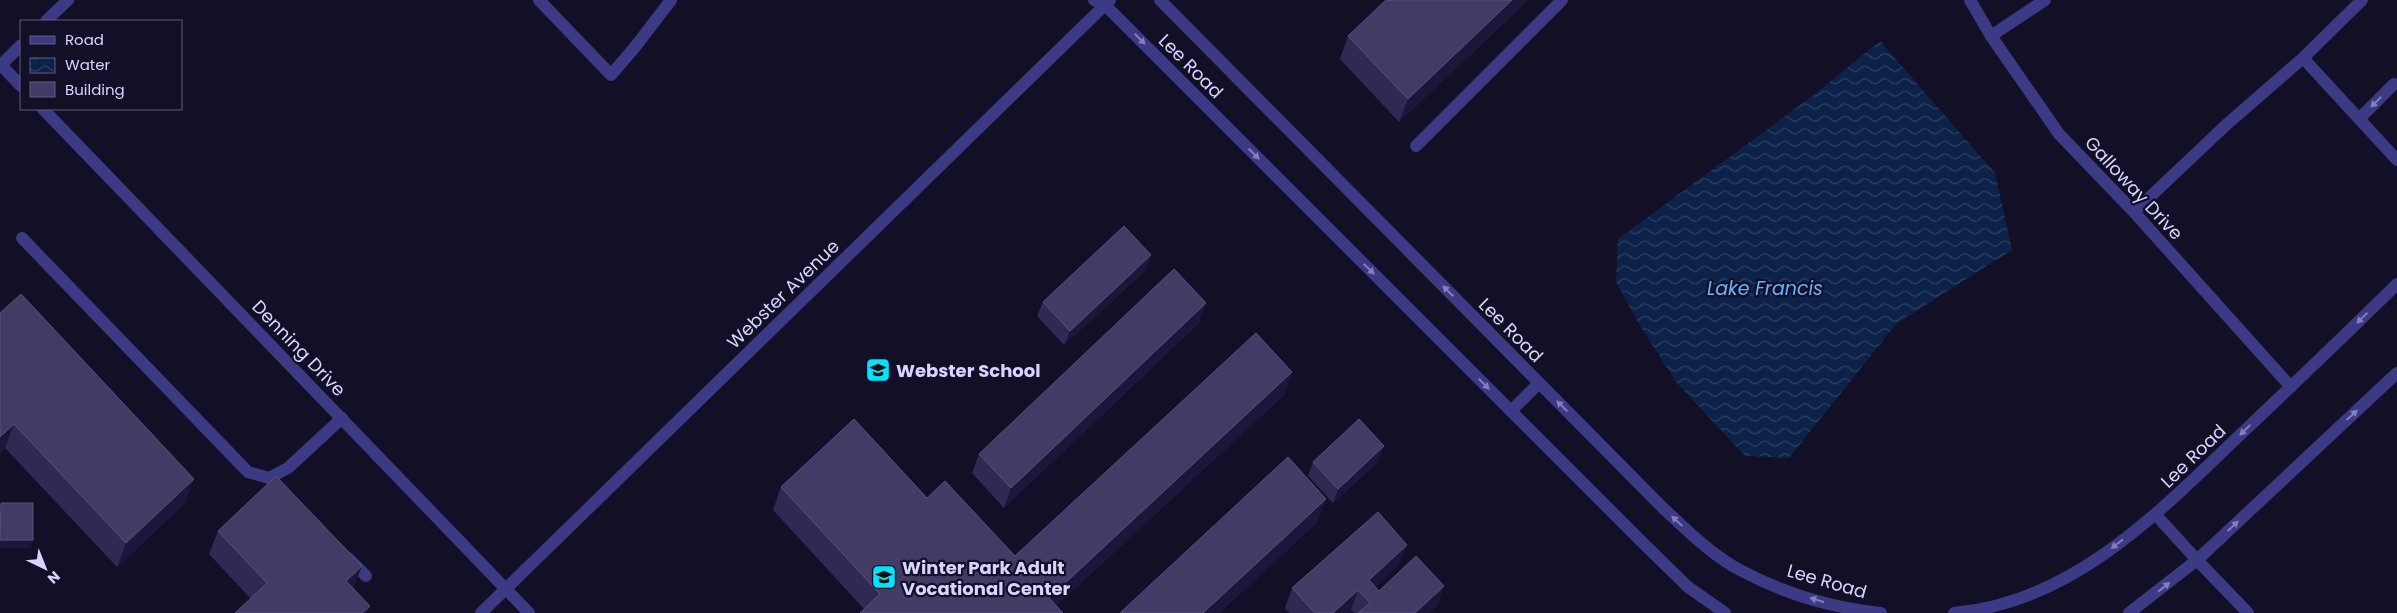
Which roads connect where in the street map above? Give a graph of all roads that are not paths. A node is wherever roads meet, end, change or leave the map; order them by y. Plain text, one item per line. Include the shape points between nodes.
1 (68, 0) edge
2 (539, 0) edge
3 (671, 0) edge
4 (1160, 0) edge
5 (1562, 0) edge
6 (1970, 0) edge
7 (2045, 0) edge
8 (2362, 0) edge
9 (1103, 2) edge
10 (47, 20) edge
11 (1991, 36) junction
12 (20, 46) edge
13 (2303, 58) junction
14 (0, 65) edge
15 (2394, 84) dead end
16 (20, 85) edge
17 (44, 110) edge
18 (2359, 119) junction
19 (1416, 146) dead end
20 (2397, 160) edge
21 (2134, 212) junction
22 (22, 238) dead end
23 (2397, 284) edge
24 (2397, 373) edge
25 (1539, 383) junction
26 (2291, 387) junction
27 (1511, 411) junction
28 (342, 418) junction
29 (2156, 515) junction
30 (338, 548) edge
31 (2198, 560) junction
32 (366, 576) dead end
33 (506, 588) junction
34 (481, 613) edge
35 (529, 613) edge
36 (1725, 613) edge
37 (1882, 613) edge
38 (1954, 613) edge
39 (2129, 613) edge
40 (2248, 613) edge

1 - 10 street
2 - 3 street via 611,75
25 -> 4 street, Lee Road
5 - 19 street
6 - 11 street, Galloway Drive
7 - 11 street
8 - 13 street
9 -> 27 street, Lee Road
9 - 33 street, Webster Avenue
11 - 21 street, Galloway Drive via 2059,134
12 - 14 street
13 - 18 street
13 - 21 street
14 - 16 street
15 -> 18 street
17 - 28 street, Denning Drive
18 - 20 street
21 - 26 street, Galloway Drive
22 - 28 street via 248,472 273,482
23 -> 26 street, Lee Road
31 -> 24 street
25 - 27 street
37 -> 25 street, Lee Road via 1850,610 1795,593 1739,570 1698,540 1663,508
26 -> 29 street, Lee Road
27 - 36 street, Lee Road via 1681,580
28 - 33 street, Denning Drive
29 - 31 street
29 -> 38 street, Lee Road via 2088,566 2037,592 1974,611
30 - 32 street
39 -> 31 street
31 - 40 street
33 - 34 street, Webster Avenue
33 - 35 street, Denning Drive

